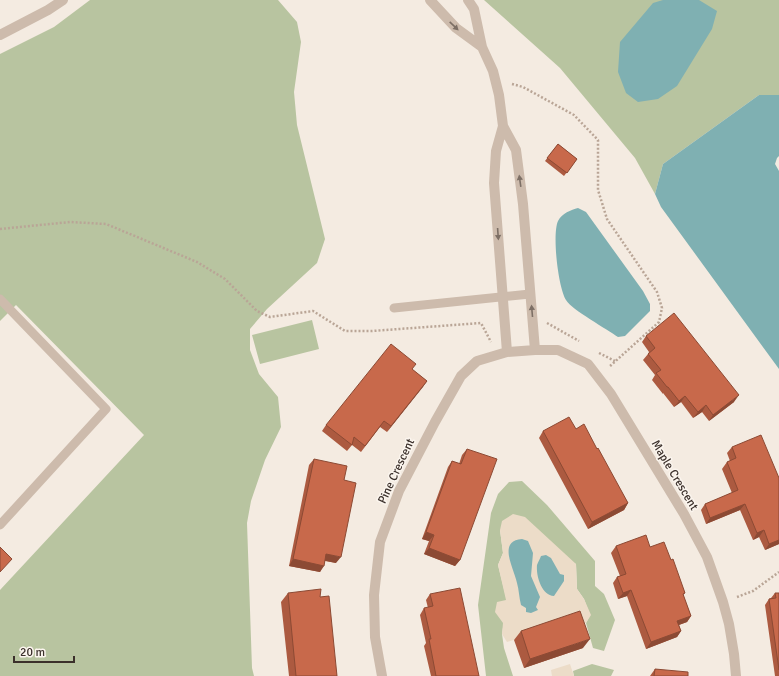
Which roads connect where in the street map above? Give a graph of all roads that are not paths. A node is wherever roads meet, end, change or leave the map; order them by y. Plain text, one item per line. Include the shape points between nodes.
1 (63, 0) edge
2 (430, 0) edge
3 (468, 0) edge
4 (0, 35) edge
5 (482, 47) junction
6 (503, 126) junction
7 (530, 294) junction
8 (503, 297) junction
9 (0, 299) edge
10 (394, 308) dead end
11 (522, 350) joint
12 (535, 350) junction
13 (503, 353) junction
14 (0, 525) edge
15 (382, 676) edge
16 (736, 676) edge

1 - 4 street
2 -> 5 street via 456,28
3 - 5 street via 474,9
5 - 6 street via 493,71
7 -> 6 street via 516,150
6 -> 8 street via 496,151 494,182
7 - 8 lane
12 -> 7 street
8 - 10 lane
8 - 13 street
9 - 14 lane via 106,409
11 - 12 street, Maple Crescent
11 - 13 street, Pine Crescent
12 - 16 street, Maple Crescent via 558,350 588,364 612,394 707,557 723,602
13 - 15 street, Pine Crescent via 477,361 461,376 399,491 380,542 374,595 375,637

